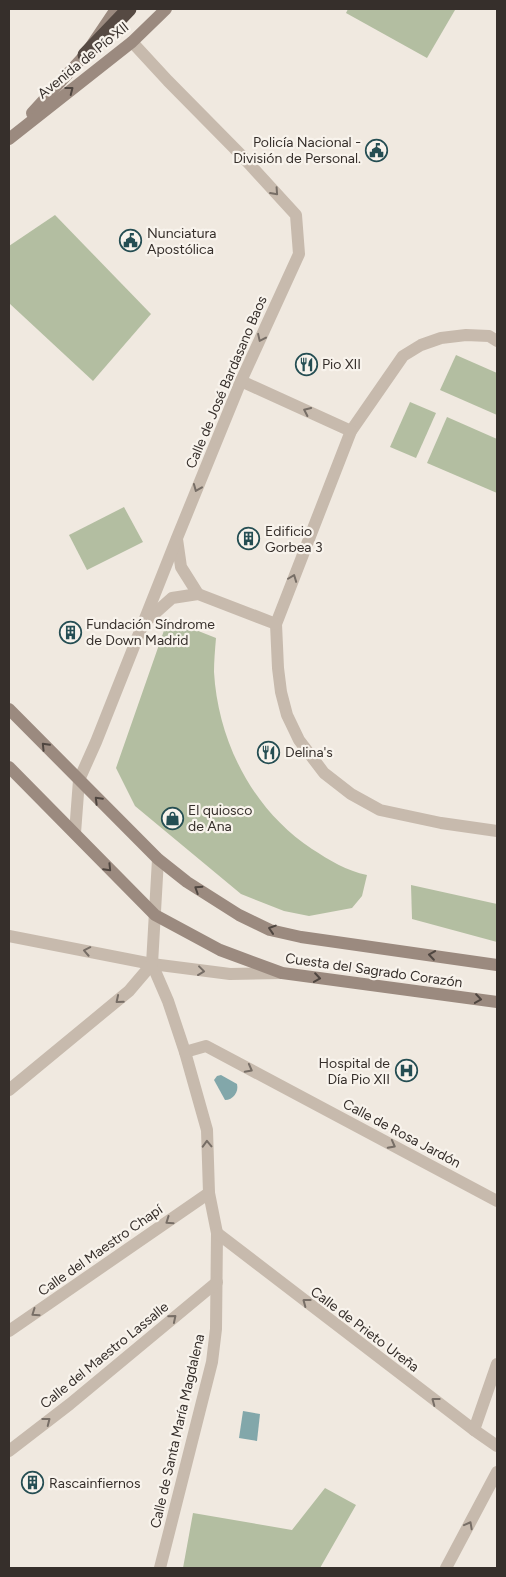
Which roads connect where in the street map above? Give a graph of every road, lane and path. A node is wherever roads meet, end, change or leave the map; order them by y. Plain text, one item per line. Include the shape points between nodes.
1 (116, 9) edge
2 (129, 9) edge
3 (166, 9) edge
4 (132, 42) junction
5 (86, 55) junction
6 (13, 135) edge
7 (497, 341) edge
8 (241, 381) junction
9 (351, 431) junction
10 (177, 538) junction
11 (198, 594) junction
12 (276, 624) junction
13 (142, 625) junction
14 (9, 709) edge
15 (9, 767) edge
16 (79, 780) junction
17 (497, 831) edge
18 (75, 832) junction
19 (158, 859) junction
20 (155, 915) junction
21 (9, 936) edge
22 (152, 964) junction
23 (497, 965) edge
24 (282, 973) junction
25 (497, 1002) edge
26 (185, 1052) junction
27 (9, 1090) edge
28 (209, 1193) junction
29 (497, 1201) edge
30 (217, 1233) junction
31 (217, 1282) junction
32 (9, 1331) edge
33 (497, 1364) edge
34 (474, 1430) junction
35 (497, 1446) edge
36 (9, 1451) edge
37 (497, 1472) edge
38 (160, 1568) edge
39 (446, 1568) edge

1 - 5 main road, Avenida de Pío XII
2 - 5 highway
3 - 4 main road, Avenida de Pío XII
6 -> 4 main road, Avenida de Pío XII
4 -> 8 street, Calle de José Bardasano Baos via 296,215 299,254
5 - 6 main road, Avenida de Pío XII
7 - 9 street via 489,336 466,334 441,338 403,356
9 -> 8 street
8 -> 10 street, Calle de José Bardasano Baos
12 -> 9 street
10 - 11 street via 181,567
10 - 13 street, Calle de José Bardasano Baos
11 - 12 street
11 - 13 street via 172,598
12 - 17 street via 281,692 288,715 299,740 324,773 351,794 380,810 441,824
13 - 16 street, Calle de José Bardasano Baos
16 -> 14 main road, Cuesta del Sagrado Corazón
15 - 18 main road, Cuesta del Sagrado Corazón
16 - 18 street, Calle de José Bardasano Baos
19 -> 16 main road, Cuesta del Sagrado Corazón
18 -> 20 main road, Cuesta del Sagrado Corazón
19 - 20 street, Calle de Santa María Magdalena
23 -> 19 main road, Cuesta del Sagrado Corazón via 270,930 239,916
20 - 22 street, Calle de Santa María Magdalena
20 - 24 main road, Cuesta del Sagrado Corazón via 220,950
22 -> 21 street
22 -> 24 street via 230,974
22 - 26 street, Calle de Santa María Magdalena
22 -> 27 street via 129,991
24 -> 25 main road, Cuesta del Sagrado Corazón
28 -> 26 street, Calle de Santa María Magdalena via 207,1130
26 -> 29 street, Calle de Rosa Jardón via 206,1046
28 - 30 street, Calle de Santa María Magdalena
28 -> 32 street, Calle del Maestro Chapí
30 - 31 street, Calle de Santa María Magdalena
34 -> 30 street, Calle de Prieto Ureña
36 -> 31 street, Calle del Maestro Lassalle
31 - 38 street, Calle de Santa María Magdalena via 212,1362
33 - 34 street
34 - 35 street, Calle de Prieto Ureña
39 -> 37 street

